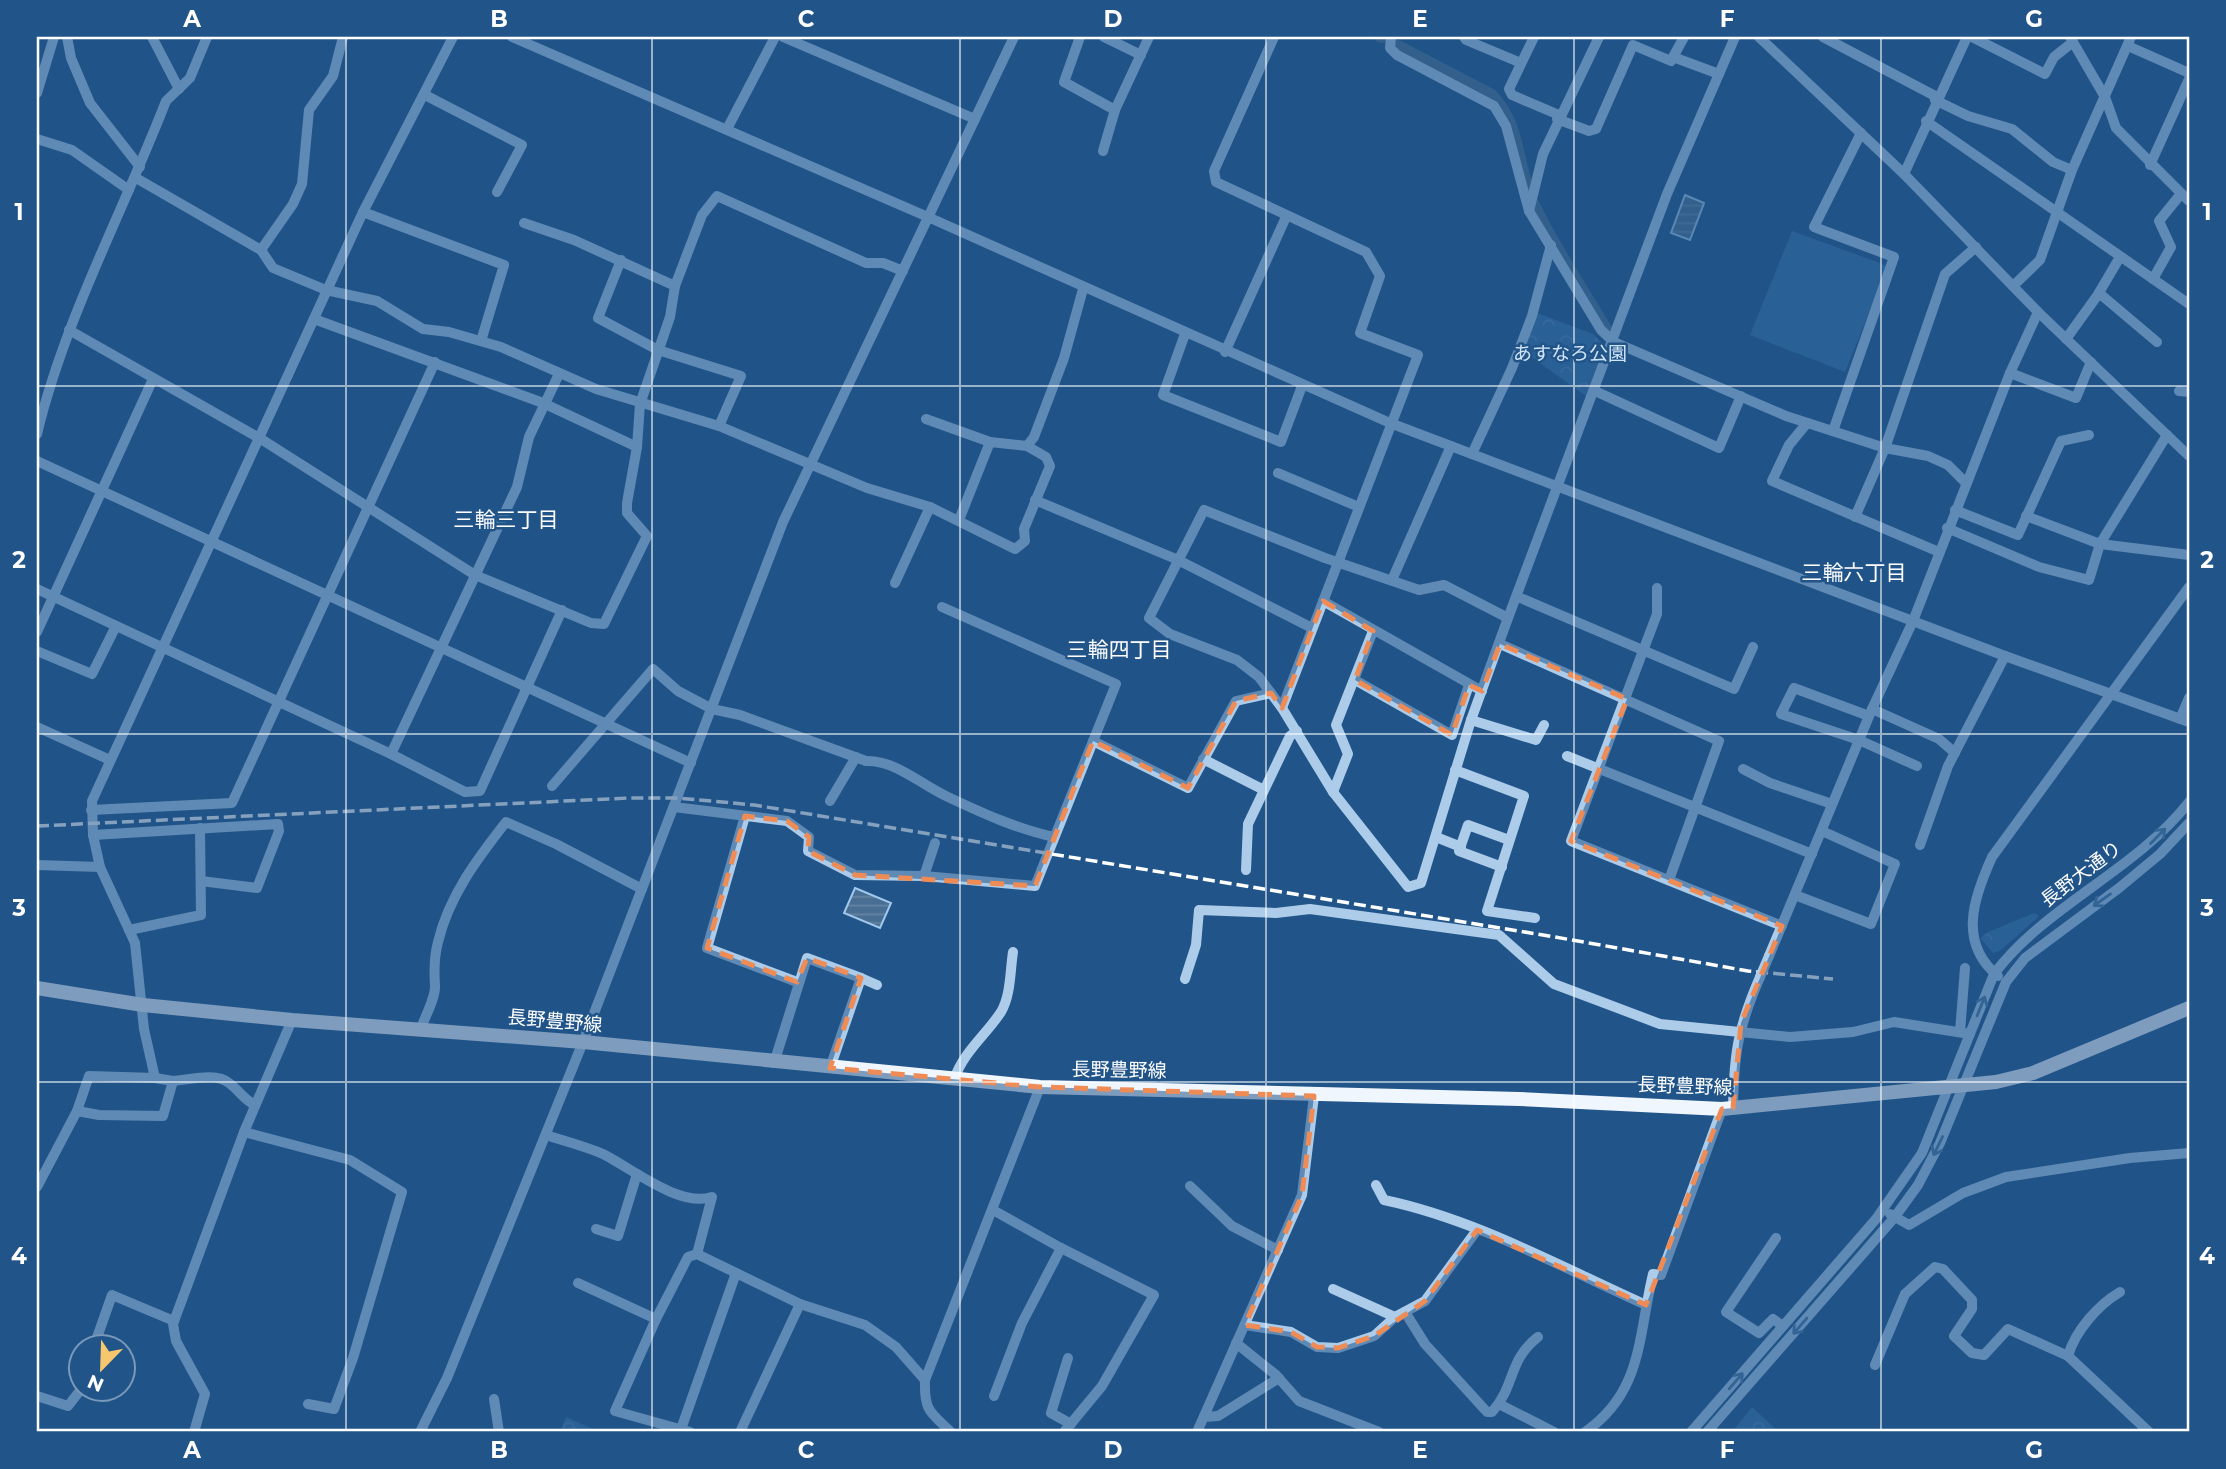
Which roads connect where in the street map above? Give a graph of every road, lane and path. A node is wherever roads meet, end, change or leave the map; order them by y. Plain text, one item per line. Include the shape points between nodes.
1 (54, 37) edge
2 (68, 37) edge
3 (152, 37) edge
4 (207, 37) edge
5 (342, 37) edge
6 (453, 37) edge
7 (512, 37) edge
8 (775, 37) edge
9 (783, 37) edge
10 (1014, 37) edge
11 (1080, 37) edge
12 (1104, 37) edge
13 (1149, 37) edge
14 (1274, 37) edge
15 (1391, 37) edge
16 (1464, 37) edge
17 (1534, 37) edge
18 (1599, 37) edge
19 (1684, 37) edge
20 (1735, 37) edge
21 (1759, 37) edge
22 (1823, 37) edge
23 (1969, 37) edge
24 (2072, 40) edge
25 (2130, 41) edge
26 (1141, 55) junction
27 (1673, 57) junction
28 (1521, 63) junction
29 (2189, 72) edge
30 (1719, 75) junction
31 (2189, 79) edge
32 (179, 89) junction
33 (37, 93) edge
34 (425, 95) junction
35 (2105, 97) junction
36 (1936, 99) junction
37 (1115, 110) junction
38 (1558, 117) junction
39 (975, 119) junction
40 (1926, 121) junction
41 (727, 130) junction
42 (1861, 133) junction
43 (37, 139) edge
44 (1103, 151) dead end
45 (2150, 165) junction
46 (140, 167) junction
47 (2072, 170) junction
48 (1904, 174) junction
49 (136, 178) junction
50 (129, 190) junction
51 (497, 192) dead end
52 (2185, 198) edge
53 (1532, 204) junction
54 (363, 212) junction
55 (2056, 212) junction
56 (1286, 216) junction
57 (928, 217) junction
58 (524, 223) dead end
59 (1551, 245) junction
60 (1976, 247) junction
61 (261, 250) junction
62 (2120, 257) junction
63 (621, 260) junction
64 (903, 271) junction
65 (2153, 279) junction
66 (675, 286) junction
67 (2013, 286) junction
68 (1083, 289) junction
69 (326, 290) junction
70 (2099, 293) junction
71 (2189, 304) edge
72 (2038, 312) junction
73 (314, 319) junction
74 (69, 330) junction
75 (1185, 334) junction
76 (2066, 339) junction
77 (481, 341) junction
78 (1614, 342) junction
79 (2157, 342) dead end
80 (658, 350) junction
81 (1225, 352) junction
82 (435, 362) junction
83 (2091, 362) junction
84 (2010, 373) junction
85 (559, 374) junction
86 (153, 379) junction
87 (1302, 386) junction
88 (1595, 391) junction
89 (1741, 396) junction
90 (543, 403) junction
91 (640, 404) junction
92 (926, 419) dead end
93 (1391, 423) junction
94 (1807, 423) junction
95 (719, 426) junction
96 (1833, 431) junction
97 (37, 434) edge
98 (2089, 435) dead end
99 (2167, 435) junction
100 (261, 439) junction
101 (990, 442) junction
102 (1027, 446) junction
103 (1451, 446) junction
104 (637, 447) junction
105 (1885, 448) junction
106 (1472, 454) junction
107 (2189, 456) edge
108 (37, 461) edge
109 (809, 464) junction
110 (1278, 473) dead end
111 (1966, 483) junction
112 (1559, 487) junction
113 (101, 493) junction
114 (1035, 500) junction
115 (930, 506) junction
116 (367, 507) junction
117 (1359, 507) junction
118 (1955, 510) junction
119 (2026, 516) junction
120 (1855, 517) junction
121 (959, 520) junction
122 (1948, 528) junction
123 (211, 543) junction
124 (2100, 544) junction
125 (1939, 552) junction
126 (2189, 555) edge
127 (1176, 559) junction
128 (1338, 560) junction
129 (475, 575) junction
130 (1392, 580) junction
131 (895, 583) dead end
132 (2189, 587) edge
133 (1657, 588) dead end
134 (37, 589) edge
135 (326, 596) junction
136 (1518, 597) junction
137 (52, 598) junction
138 (1323, 601) junction
139 (942, 607) dead end
140 (562, 610) junction
141 (1508, 618) junction
142 (1913, 621) junction
143 (116, 626) junction
144 (1312, 628) junction
145 (1373, 631) junction
146 (37, 632) edge
147 (1500, 644) junction
148 (162, 647) junction
149 (1753, 647) dead end
150 (440, 648) junction
151 (37, 652) edge
152 (1644, 653) junction
153 (2005, 656) junction
154 (1355, 680) junction
155 (1469, 685) junction
156 (525, 687) junction
157 (1482, 691) junction
158 (1272, 693) junction
159 (2111, 694) junction
160 (2189, 698) edge
161 (1627, 699) junction
162 (278, 701) junction
163 (1282, 708) junction
164 (712, 709) junction
165 (1870, 712) junction
166 (1471, 720) junction
167 (2185, 720) edge
168 (1544, 724) dead end
169 (606, 725) junction
170 (37, 727) edge
171 (1297, 731) junction
172 (1859, 740) junction
173 (1093, 741) junction
174 (1955, 753) junction
175 (391, 754) junction
176 (1567, 756) dead end
177 (856, 757) junction
178 (1203, 759) junction
179 (110, 760) junction
180 (691, 763) junction
181 (1917, 766) dead end
182 (1600, 769) junction
183 (1742, 769) dead end
184 (1455, 770) junction
185 (552, 786) dead end
186 (1262, 789) junction
187 (1333, 792) junction
188 (831, 802) dead end
189 (2189, 802) edge
190 (1832, 804) junction
191 (674, 807) junction
192 (1694, 807) junction
193 (91, 810) junction
194 (745, 816) junction
195 (2189, 823) edge
196 (200, 828) junction
197 (1822, 831) junction
198 (93, 835) junction
199 (1054, 837) junction
200 (1436, 837) junction
201 (1509, 840) junction
202 (935, 843) dead end
203 (1920, 845) dead end
204 (1461, 847) junction
205 (1812, 853) junction
206 (37, 864) edge
207 (100, 867) junction
208 (1502, 867) junction
209 (1246, 870) dead end
210 (924, 876) junction
211 (1668, 880) junction
212 (201, 881) junction
213 (642, 889) junction
214 (1795, 894) junction
215 (1535, 918) dead end
216 (1782, 926) junction
217 (129, 930) junction
218 (1013, 952) dead end
219 (1965, 968) dead end
220 (1994, 974) junction
221 (862, 978) junction
222 (1185, 979) dead end
223 (797, 982) junction
224 (2006, 982) junction
225 (877, 985) dead end
226 (37, 988) edge
227 (144, 1005) junction
228 (2189, 1008) edge
229 (292, 1020) junction
230 (420, 1031) junction
231 (1739, 1032) junction
232 (1965, 1033) junction
233 (583, 1042) junction
234 (774, 1063) junction
235 (830, 1068) junction
236 (155, 1078) junction
237 (954, 1080) junction
238 (173, 1081) junction
239 (1957, 1084) junction
240 (1040, 1087) junction
241 (1314, 1096) junction
242 (255, 1105) junction
243 (1728, 1108) junction
244 (77, 1111) junction
245 (244, 1132) junction
246 (545, 1135) junction
247 (2189, 1153) edge
248 (637, 1174) junction
249 (1376, 1185) dead end
250 (1189, 1186) dead end
251 (37, 1187) edge
252 (1884, 1209) junction
253 (993, 1210) junction
254 (1894, 1218) junction
255 (596, 1229) dead end
256 (1477, 1230) junction
257 (1776, 1238) dead end
258 (1061, 1248) junction
259 (1278, 1250) junction
260 (697, 1254) junction
261 (736, 1273) junction
262 (578, 1283) dead end
263 (1333, 1289) dead end
264 (2120, 1292) dead end
265 (800, 1304) junction
266 (1646, 1305) junction
267 (1400, 1315) junction
268 (656, 1319) junction
269 (174, 1321) junction
270 (1245, 1325) junction
271 (1783, 1326) junction
272 (99, 1332) edge
273 (1538, 1337) dead end
274 (1236, 1343) junction
275 (2068, 1356) junction
276 (1068, 1358) dead end
277 (1875, 1365) dead end
278 (1279, 1378) junction
279 (925, 1380) junction
280 (37, 1396) edge
281 (994, 1396) dead end
282 (495, 1399) dead end
283 (71, 1402) edge
284 (308, 1404) dead end
285 (1499, 1404) junction
286 (1204, 1417) junction
287 (1067, 1428) edge
288 (684, 1431) edge
289 (1589, 1431) edge
290 (194, 1432) edge
291 (420, 1432) edge
292 (499, 1432) edge
293 (740, 1432) edge
294 (951, 1432) edge
295 (1197, 1432) edge
296 (1379, 1432) edge
297 (1554, 1432) edge
298 (1691, 1432) edge
299 (1707, 1432) edge
300 (2149, 1432) edge

1 - 33 street
2 - 46 street via 71,58 90,103
3 - 32 street
4 - 32 street via 190,78
5 - 61 street via 333,76 309,110 302,184
6 - 34 street
7 - 41 street
8 - 41 street
9 - 39 street
10 - 39 street
11 - 37 street via 1064,82
12 - 26 street
13 - 26 street
14 - 56 street via 1214,171 1216,182
15 - 53 street via 1390,48 1397,55 1494,106 1506,126
16 - 28 street
17 - 28 street
18 - 38 street
19 - 27 street
20 - 30 street
21 - 42 street
22 - 36 street
23 - 24 street via 2045,74 2054,57
23 - 36 street
24 - 35 street
25 - 29 street
25 - 35 street
26 - 37 street
27 - 30 street
27 - 38 street via 1671,61 1633,45 1596,129 1589,131
28 - 38 street via 1509,89 1512,95
30 - 78 street via 1671,184
31 - 45 street
32 - 46 street via 166,102
34 - 51 street via 523,145
34 - 54 street
35 - 45 street via 2116,128
35 - 47 street
36 - 40 street
36 - 47 street via 1968,116 2012,129 2053,162
37 - 44 street
38 - 53 street via 1543,154
39 - 57 street
40 - 48 street
40 - 55 street
41 - 57 street
42 - 48 street
42 - 96 street via 1814,227 1894,257
43 - 50 street via 72,150
45 - 52 street
46 - 49 street
47 - 55 street
48 - 60 street
49 - 50 street
49 - 61 street
50 - 74 street
52 - 65 street via 2159,221 2171,247
53 - 59 street
54 - 69 street
54 - 77 street via 504,265
55 - 62 street
55 - 67 street via 2040,260
56 - 81 street
56 - 93 street via 1366,252 1374,261 1380,276 1360,333 1418,355
57 - 64 street
57 - 68 street
58 - 63 street
59 - 78 street via 1601,330
59 - 106 street via 1532,316
60 - 67 street
60 - 105 street via 1945,274
61 - 69 street via 272,268
62 - 65 street
62 - 70 street
63 - 66 street
63 - 80 street via 598,318
64 - 66 street via 883,262 866,263 717,196 702,215
64 - 109 street
65 - 71 street
66 - 80 street
67 - 72 street
68 - 75 street
68 - 102 street via 1064,358
69 - 73 street
69 - 77 street via 377,301 423,329
70 - 76 street
70 - 79 street
72 - 76 street
72 - 84 street
73 - 82 street
73 - 100 street
74 - 86 street
74 - 97 street
75 - 81 street
75 - 87 street via 1163,395 1174,400 1281,442
76 - 83 street
77 - 85 street
78 - 88 street
78 - 89 street
80 - 91 street
80 - 95 street via 741,376
81 - 87 street
82 - 90 street
82 - 116 street
83 - 84 street via 2076,398
83 - 99 street
84 - 111 street
85 - 90 street
85 - 91 street
86 - 100 street
86 - 113 street
87 - 93 street
88 - 89 street via 1719,448
88 - 112 street
89 - 94 street
90 - 104 street
90 - 129 street via 517,487
91 - 95 street
91 - 104 street
92 - 101 street
93 - 103 street
93 - 117 street
94 - 96 street
94 - 120 street via 1788,445 1772,481
95 - 109 street
96 - 105 street
98 - 119 street via 2061,441
99 - 107 street
99 - 124 street
100 - 116 street
100 - 123 street
101 - 102 street
101 - 121 street
102 - 114 street via 1045,457 1049,466
103 - 106 street
103 - 130 street
104 - 140 street via 627,513 647,536 604,624
105 - 111 street via 1928,456 1948,465
105 - 120 street
106 - 112 street
108 - 113 street
109 - 115 street via 867,488
109 - 164 street
110 - 117 street
111 - 118 street
112 - 136 street
112 - 142 street
113 - 123 street
113 - 137 street
114 - 121 street via 1024,529 1025,541 1015,549
114 - 127 street
115 - 121 street
115 - 131 street
116 - 129 street
116 - 135 street
117 - 128 street
118 - 119 street via 2018,535
118 - 122 street
119 - 124 street
120 - 125 street
122 - 124 street via 2039,567 2089,580
122 - 125 street
123 - 135 street
123 - 148 street
124 - 126 street
125 - 142 street
127 - 128 street via 1204,510
127 - 144 street
127 - 158 street via 1149,618 1170,634 1237,660
128 - 130 street
128 - 138 street
129 - 140 street
129 - 150 street
130 - 141 street via 1419,590 1444,585
132 - 159 street
133 - 152 street via 1657,614
134 - 137 street
135 - 150 street
135 - 162 street
136 - 141 street
136 - 152 street
137 - 143 street
137 - 146 street
138 - 144 street
138 - 145 street
139 - 173 street via 1116,684
140 - 156 street
141 - 147 street
142 - 153 street
142 - 165 street
143 - 148 street
143 - 151 street via 92,674
144 - 163 street
145 - 154 street
145 - 155 street
147 - 157 street
147 - 161 street
148 - 162 street
148 - 179 street
149 - 152 street via 1734,689
150 - 156 street
150 - 175 street
152 - 161 street
153 - 159 street
153 - 174 street
154 - 155 street via 1452,735
154 - 187 street via 1336,725 1349,754
155 - 157 street
156 - 169 street
156 - 175 street via 480,791 466,792
157 - 166 street
158 - 163 street
158 - 178 street via 1236,701
159 - 167 street
159 - 220 street via 2004,838 1980,884 1972,937 1976,952
160 - 167 street
161 - 182 street
161 - 192 street via 1718,741
162 - 175 street
162 - 193 street via 232,803
163 - 171 street
164 - 169 street via 678,691 653,670
164 - 177 street
164 - 180 street
165 - 172 street
165 - 172 street via 1794,688 1782,714
165 - 174 street via 1939,739
166 - 168 street via 1536,740
166 - 184 street
169 - 180 street
169 - 185 street
170 - 179 street
171 - 186 street
171 - 187 street
172 - 181 street
172 - 190 street
173 - 178 street via 1188,788
173 - 199 street
174 - 203 street
176 - 182 street
177 - 188 street
177 - 199 street via 881,760 946,796 1028,832
178 - 186 street
179 - 193 street
180 - 191 street
182 - 192 street
182 - 211 street via 1572,841
183 - 190 street
184 - 200 street
184 - 201 street via 1524,796
186 - 209 street via 1248,824
187 - 200 street via 1408,887 1421,883
220 -> 189 street, 長野大通り via 2032,933 2150,844
190 - 197 street
191 - 194 street
191 - 213 street
192 - 205 street
192 - 211 street
193 - 198 street
194 - 210 street via 787,821 809,837 808,851 855,875
194 - 223 street via 707,948
195 -> 224 street, 長野大通り via 2119,888 2025,958
196 - 198 street
196 - 212 street
196 - 212 street via 278,824 279,831 257,888
197 - 205 street
197 - 214 street via 1895,864 1871,924
198 - 207 street
199 - 210 street via 1035,887
200 - 204 street
201 - 204 street via 1468,825
201 - 208 street
202 - 210 street
204 - 208 street via 1459,851
205 - 214 street
206 - 207 street
207 - 217 street
208 - 215 street via 1487,911
211 - 216 street
212 - 217 street via 201,915
213 - 230 street via 506,822 469,869 452,904 438,942 435,986
213 - 233 street
214 - 216 street
216 - 231 street, bridge
217 - 227 street
218 - 237 street via 1001,1012 961,1062
219 - 232 street
220 - 224 street
232 -> 220 street
221 - 223 street via 807,958
221 - 225 street
221 - 235 street
222 - 231 street via 1196,945 1199,909 1276,913 1310,909 1499,936 1554,985 1660,1024
223 - 234 street
224 - 239 street, 長野大通り
226 - 227 main road, 長野豊野線
227 - 229 main road, 長野豊野線
227 - 236 street via 144,1029
228 - 239 main road, 長野豊野線 via 2033,1073 1996,1082
229 - 230 main road, 長野豊野線
229 - 242 street
230 - 233 main road, 長野豊野線
231 - 232 street via 1832,1035 1894,1022
231 - 243 street
232 - 239 street
233 - 234 main road, 長野豊野線
233 - 246 street
234 - 235 main road, 長野豊野線
235 - 237 main road, 長野豊野線
236 - 238 street
236 - 244 street via 89,1076
237 - 240 main road, 長野豊野線
238 - 242 street via 218,1077
238 - 244 street via 163,1116
239 - 243 main road, 長野豊野線
239 - 252 street via 1922,1153
239 -> 254 street via 1940,1143
240 - 241 main road, 長野豊野線
240 - 253 street
241 - 243 main road, 長野豊野線
241 - 259 street via 1306,1181
242 - 245 street
243 - 266 street via 1661,1275 1653,1273
244 - 251 street
245 - 269 street
245 - 284 street via 350,1160 402,1192 334,1409
246 - 248 street via 601,1153
246 - 291 street via 447,1378
247 - 254 street via 2006,1177 1963,1193 1912,1224
248 - 255 street via 618,1236
248 - 260 street via 667,1191 705,1200 712,1197
249 - 256 street via 1384,1200 1418,1207
250 - 259 street via 1232,1226
252 - 254 street
252 - 271 street
253 - 258 street
253 - 279 street
254 -> 299 street
256 - 266 street
256 - 267 street via 1424,1301
257 - 271 street via 1726,1312 1759,1333 1773,1319
258 - 281 street via 1022,1323
258 - 287 street via 1154,1295 1102,1386
259 - 270 street
260 - 261 street
260 - 268 street via 688,1257
261 - 265 street
261 - 288 street
262 - 268 street
263 - 267 street
264 - 275 street via 2085,1324
265 - 279 street via 865,1325 896,1347
265 - 293 street
266 - 289 street via 1632,1378 1618,1402
267 - 270 street via 1374,1335 1338,1348 1317,1347 1292,1332
267 - 285 street via 1487,1412
268 - 288 street via 615,1411
269 - 272 street via 112,1295
269 - 290 street via 176,1341 205,1394
270 - 274 street
298 -> 271 street
273 - 285 street via 1518,1355
274 - 278 street
274 - 286 street
275 - 277 street via 2008,1329 1984,1355 1972,1353 1954,1336 1972,1308 1972,1300 1935,1267 1905,1294
275 - 300 street
276 - 287 street via 1051,1413
278 - 286 street via 1218,1416
278 - 296 street via 1299,1401
279 - 294 street via 929,1413
280 - 283 street via 68,1406
282 - 292 street
285 - 297 street
286 - 295 street

